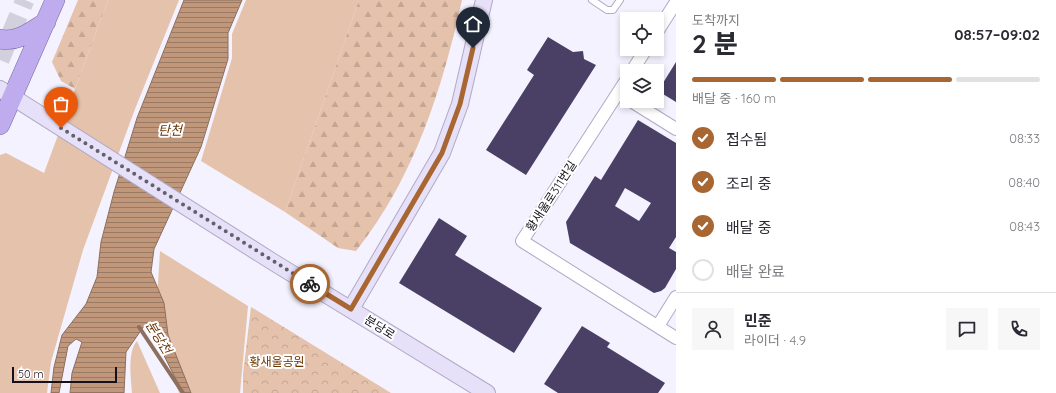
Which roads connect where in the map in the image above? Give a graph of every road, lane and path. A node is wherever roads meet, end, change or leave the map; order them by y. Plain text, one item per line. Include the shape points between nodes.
1 (55, 0) edge
2 (484, 0) edge
3 (592, 0) edge
4 (620, 0) edge
5 (676, 2) edge
6 (664, 21) edge
7 (46, 22) junction
8 (0, 39) edge
9 (6, 94) edge
10 (620, 100) edge
11 (642, 108) edge
12 (0, 125) edge
13 (676, 129) edge
14 (676, 297) edge
15 (351, 309) junction
16 (658, 326) junction
17 (676, 338) edge
18 (487, 393) edge

1 - 7 highway
2 - 15 main road via 460,104 442,153
3 - 4 lane via 607,10 613,10
5 - 6 street
7 - 8 highway via 12,40
7 - 9 highway
9 - 12 highway
9 - 15 main road, 분당로
10 - 16 street, 황새울로311번길 via 522,241
11 - 13 street
14 - 16 street
15 - 18 main road, 분당로
16 - 17 street, 황새울로311번길

